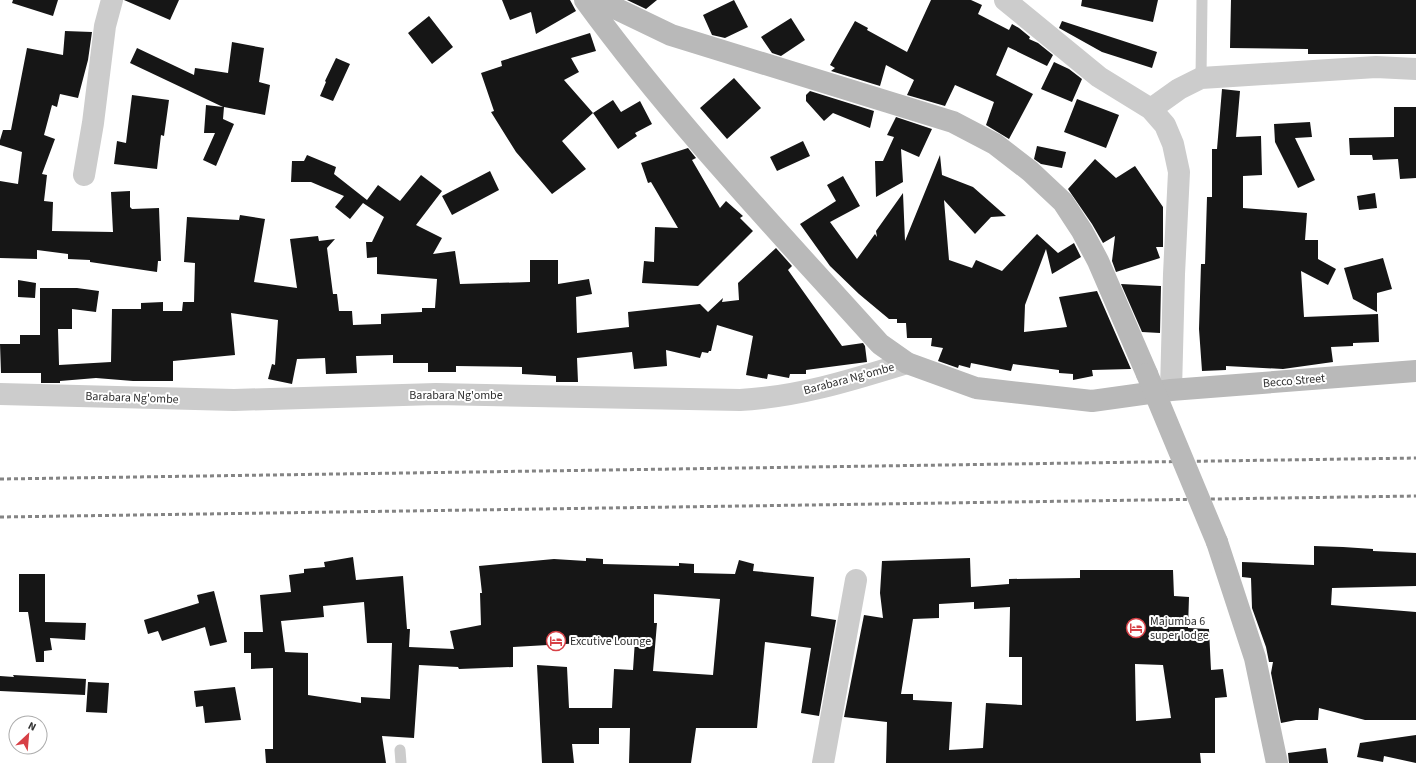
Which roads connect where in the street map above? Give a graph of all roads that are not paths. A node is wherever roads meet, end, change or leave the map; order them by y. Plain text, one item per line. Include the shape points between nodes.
1 (112, 0) edge
2 (584, 0) edge
3 (604, 0) edge
4 (1005, 0) edge
5 (1202, 0) edge
6 (1416, 69) edge
7 (1201, 78) junction
8 (1151, 109) junction
9 (84, 175) dead end
10 (907, 362) junction
11 (1416, 371) edge
12 (1171, 390) junction
13 (0, 394) edge
14 (856, 580) dead end
15 (400, 750) dead end
16 (401, 763) edge
17 (823, 763) edge
18 (1277, 763) edge

1 - 9 street via 105,26
2 - 10 main road, Becco Street via 719,164 880,344
3 - 18 main road, bridge via 671,35 953,122 995,144 1030,171 1063,202 1098,261 1218,542 1255,658
4 - 8 street via 1099,76
5 - 7 lane
6 - 7 street via 1376,68
7 - 8 street via 1179,89
8 - 12 street via 1165,125 1174,144 1179,172
10 - 12 main road, Becco Street via 976,388 1092,401
10 - 13 street, Barabara Ng'ombe via 831,386 769,398 740,400 436,394 234,400
11 - 12 main road, Becco Street
14 - 17 street
15 - 16 lane

